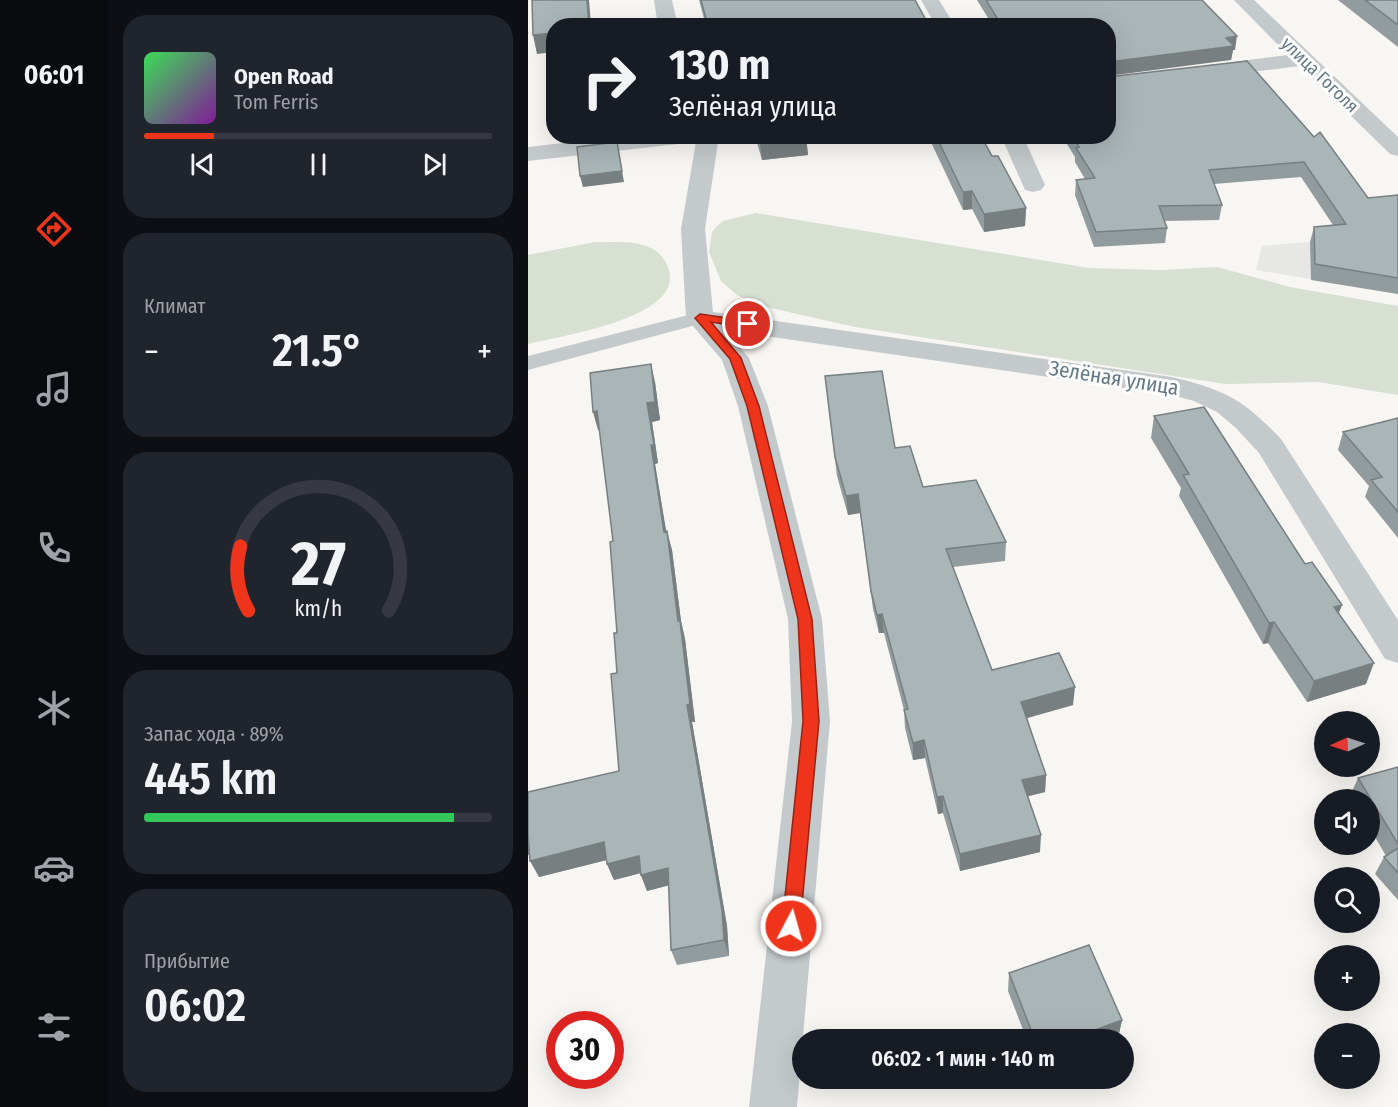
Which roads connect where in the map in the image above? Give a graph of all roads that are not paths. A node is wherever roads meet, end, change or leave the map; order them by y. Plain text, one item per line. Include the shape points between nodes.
1 (663, 0) edge
2 (930, 0) edge
3 (1243, 0) edge
4 (667, 18) edge
5 (941, 18) edge
6 (1304, 60) junction
7 (1189, 74) edge
8 (619, 144) edge
9 (707, 144) edge
10 (1015, 144) edge
11 (1398, 149) edge
12 (528, 154) edge
13 (1033, 185) dead end
14 (700, 318) junction
15 (528, 363) edge
16 (1398, 649) edge
17 (774, 1107) edge

1 - 4 street
2 - 5 street
3 - 6 street, улица Гоголя
6 - 7 street
6 - 11 street, улица Гоголя
8 - 12 street
9 - 14 street via 693,229
10 - 13 street
14 - 15 lane
14 - 16 street, Зелёная улица via 1172,386 1226,403 1270,446
14 - 17 street via 735,358 753,406 805,619 811,721

